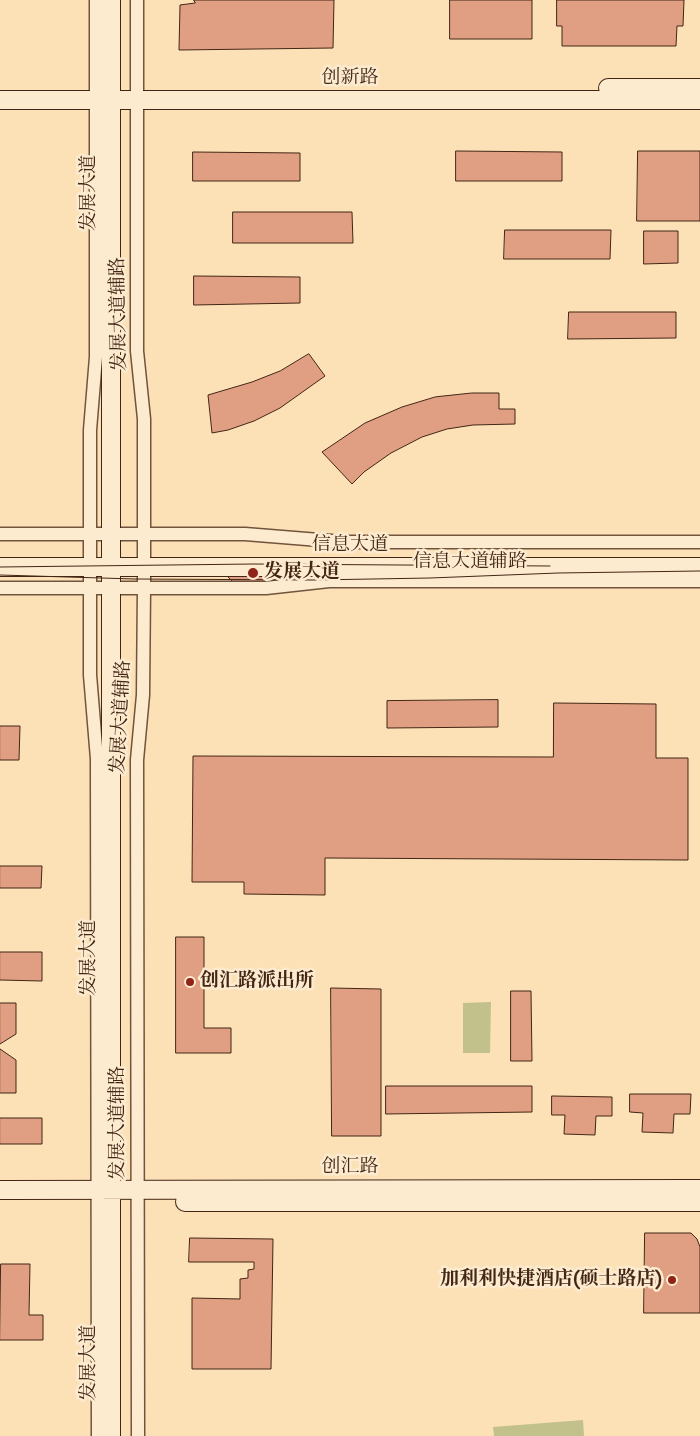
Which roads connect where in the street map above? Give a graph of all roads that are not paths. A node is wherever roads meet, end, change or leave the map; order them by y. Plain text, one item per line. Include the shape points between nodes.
1 (96, 0) edge
2 (111, 0) edge
3 (122, 0) edge
4 (137, 0) edge
5 (700, 88) edge
6 (0, 89) edge
7 (117, 94) junction
8 (0, 100) edge
9 (700, 100) edge
10 (90, 533) junction
11 (117, 533) junction
12 (144, 533) junction
13 (0, 534) edge
14 (700, 542) edge
15 (0, 556) edge
16 (700, 556) edge
17 (90, 561) junction
18 (117, 561) junction
19 (144, 561) junction
20 (0, 567) edge
21 (700, 567) edge
22 (700, 582) edge
23 (0, 588) edge
24 (90, 588) junction
25 (117, 588) junction
26 (144, 588) junction
27 (700, 1189) edge
28 (0, 1190) edge
29 (117, 1196) junction
30 (0, 1202) edge
31 (700, 1202) edge
32 (98, 1436) edge
33 (111, 1436) edge
34 (123, 1436) edge
35 (138, 1436) edge

1 - 7 street, 发展大道辅路
2 - 7 street, 发展大道
3 - 7 street, 发展大道
4 - 7 street, 发展大道辅路
5 - 7 street, 创新路
6 - 7 street, 创新路
7 - 8 street, 创新路
7 - 9 street, 创新路
7 - 10 street, 发展大道辅路 via 90,430
7 - 11 street, 发展大道
7 - 12 street, 发展大道辅路 via 144,419
10 - 11 street, 信息大道辅路
10 - 13 street, 信息大道辅路
10 - 17 street, 发展大道辅路
11 - 12 street, 信息大道辅路
11 - 18 street, 发展大道
12 - 14 street, 信息大道辅路 via 245,534 344,542
12 - 19 street, 发展大道辅路
15 - 17 street, 信息大道
16 - 19 street, 信息大道
17 - 18 street, 信息大道
17 - 20 street, 信息大道
17 - 24 street, 发展大道辅路
18 - 19 street, 信息大道
18 - 25 street, 发展大道
19 - 21 street, 信息大道
19 - 26 street, 发展大道辅路
22 - 26 street, 信息大道辅路 via 329,581 266,588
23 - 24 street, 信息大道辅路
24 - 25 street, 信息大道辅路
24 - 29 street, 发展大道辅路 via 90,675 97,759
25 - 26 street, 信息大道辅路
25 - 29 street, 发展大道
26 - 29 street, 发展大道辅路 via 143,695 137,760
27 - 29 street, 创汇路
28 - 29 street, 创汇路
29 - 30 street, 创汇路
29 - 31 street, 创汇路
29 - 32 street, 发展大道辅路
29 - 33 street, 发展大道
29 - 34 street, 发展大道
29 - 35 street, 发展大道辅路

